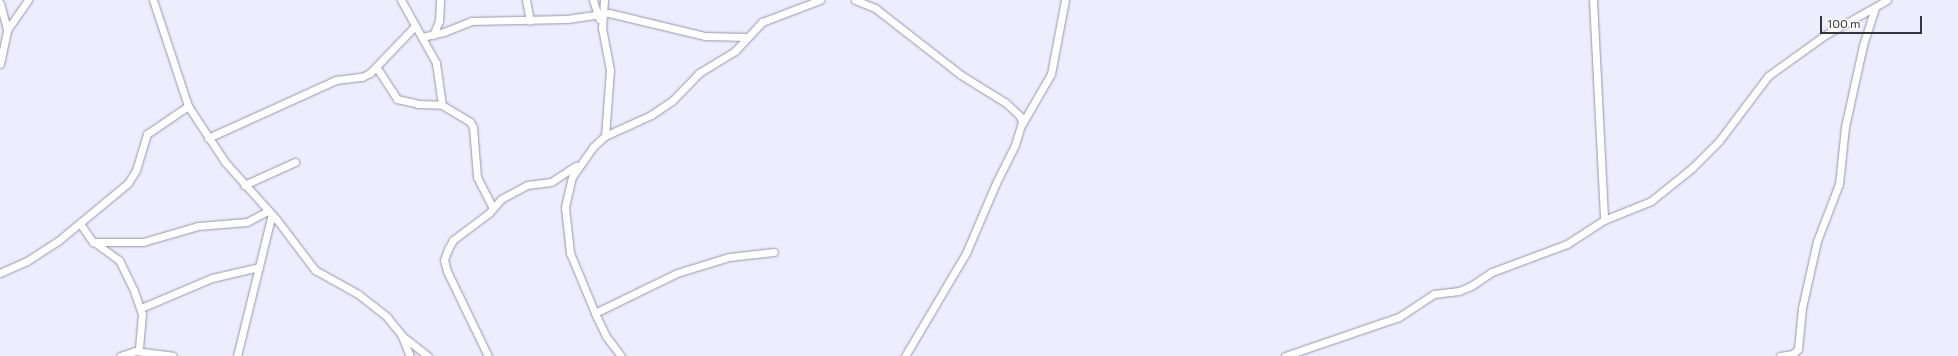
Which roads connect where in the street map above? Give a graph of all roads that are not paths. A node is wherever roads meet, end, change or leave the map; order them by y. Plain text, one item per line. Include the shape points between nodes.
1 (28, 0) edge
2 (153, 0) edge
3 (401, 0) edge
4 (440, 0) edge
5 (526, 0) edge
6 (593, 0) edge
7 (604, 0) edge
8 (855, 0) edge
9 (1065, 0) edge
10 (1593, 0) edge
11 (1887, 0) edge
12 (814, 1) edge
13 (0, 3) edge
14 (1879, 5) edge
15 (600, 14) junction
16 (530, 21) junction
17 (414, 27) junction
18 (7, 30) junction
19 (432, 35) junction
20 (422, 37) junction
21 (747, 37) junction
22 (0, 64) edge
23 (377, 68) junction
24 (442, 105) junction
25 (188, 106) junction
26 (1022, 124) junction
27 (605, 136) junction
28 (208, 138) junction
29 (582, 160) junction
30 (295, 162) dead end
31 (244, 185) junction
32 (493, 208) junction
33 (270, 212) junction
34 (1604, 220) junction
35 (81, 224) junction
36 (93, 242) junction
37 (774, 252) dead end
38 (259, 267) junction
39 (0, 273) edge
40 (141, 308) junction
41 (595, 313) junction
42 (401, 334) junction
43 (139, 351) junction
44 (120, 356) edge
45 (173, 356) edge
46 (237, 356) edge
47 (410, 356) edge
48 (428, 356) edge
49 (488, 356) edge
50 (621, 356) edge
51 (905, 356) edge
52 (1285, 356) edge
53 (1780, 356) edge

1 - 18 street
2 - 25 street
3 - 17 street via 411,15
4 - 19 street via 438,21
5 - 16 street
6 - 15 street
7 - 15 street
8 - 26 street via 875,8 961,75 1006,103 1020,116
9 - 26 street via 1051,74
10 - 34 street
11 - 14 street
12 - 21 street via 766,20
13 - 18 street
14 - 34 street via 1825,34 1768,76 1719,141 1662,193 1643,206
14 - 53 street via 1863,45 1845,127 1839,184 1817,241 1802,308 1798,348 1793,354
15 - 16 street via 567,20
15 - 21 street via 705,36
15 - 27 street via 610,70
16 - 19 street via 471,21
17 - 20 street
17 - 23 street via 384,56
18 - 22 street
19 - 20 street
20 - 24 street via 436,63
21 - 27 street via 735,51 699,73 667,106
23 - 24 street via 397,99 418,104
23 - 28 street via 362,77 336,80
24 - 32 street via 470,122 473,128 476,177
25 - 28 street
25 - 35 street via 147,134 132,178
26 - 51 street via 966,253
27 - 29 street
28 - 31 street
29 - 32 street via 561,177 547,183 523,186 501,199
29 - 41 street via 567,191 567,230 575,269
30 - 31 street
31 - 33 street
32 - 49 street via 453,240 444,260 450,280
33 - 36 street via 247,222 198,226 148,242
33 - 38 street
33 - 42 street via 315,270 378,308
34 - 52 street via 1567,244 1492,272 1471,286 1429,296 1399,317
35 - 36 street
35 - 39 street via 27,261
36 - 40 street via 119,260
37 - 41 street via 729,257 677,273
38 - 40 street via 212,278
38 - 46 street
40 - 43 street
41 - 50 street via 606,336
42 - 47 street
42 - 48 street
43 - 44 street via 127,352
43 - 45 street

